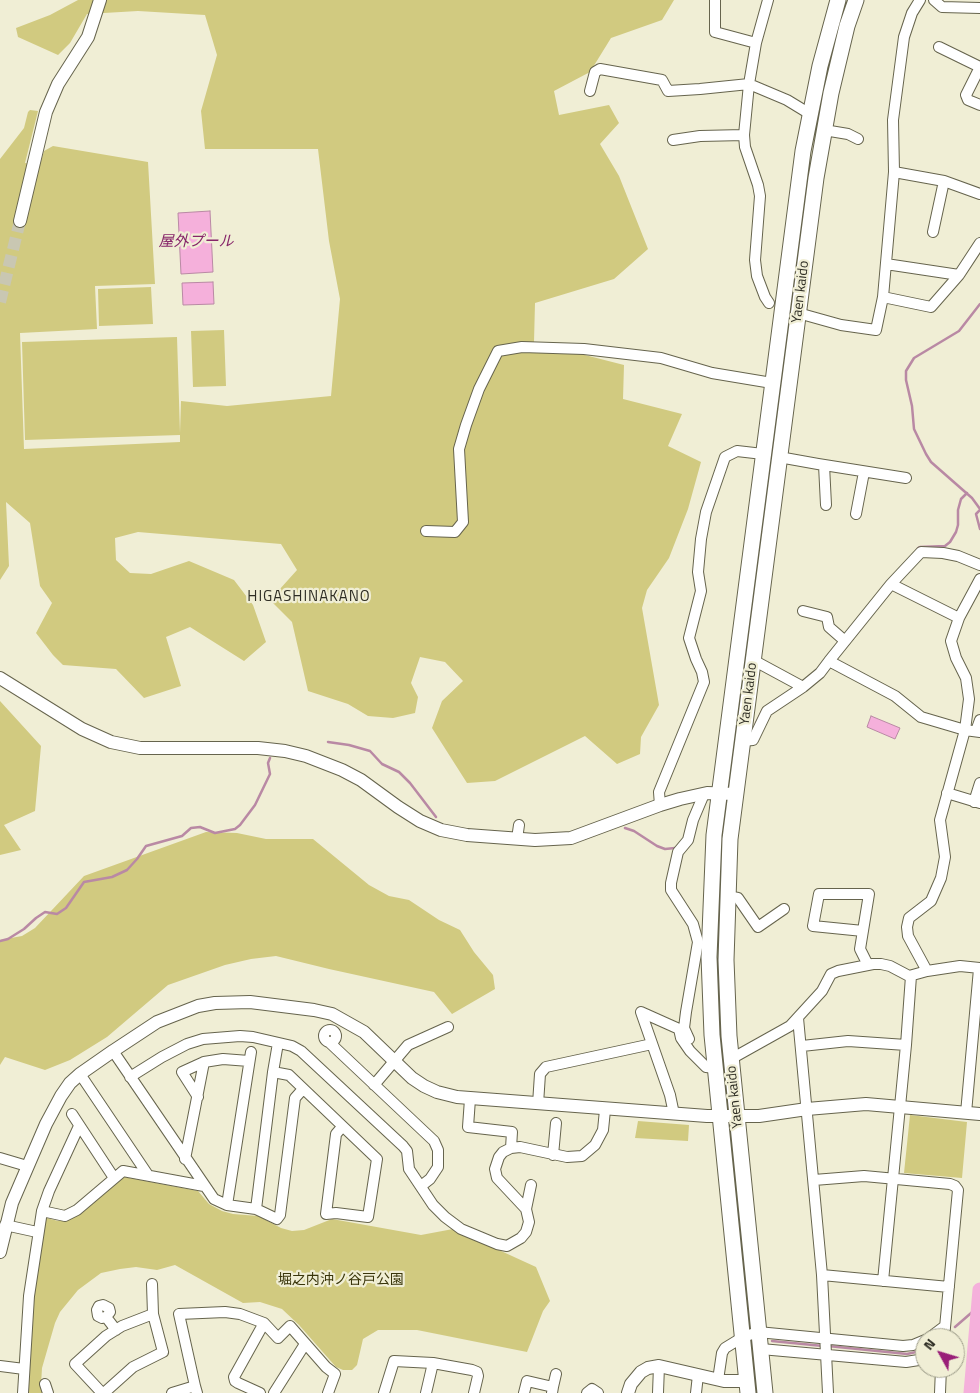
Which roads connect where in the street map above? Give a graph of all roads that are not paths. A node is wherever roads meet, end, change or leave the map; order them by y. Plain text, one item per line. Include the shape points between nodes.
1 (100, 0) edge
2 (715, 0) edge
3 (768, 0) edge
4 (838, 0) edge
5 (856, 0) edge
6 (920, 0) edge
7 (934, 0) edge
8 (980, 8) edge
9 (756, 44) junction
10 (939, 46) dead end
11 (980, 67) edge
12 (749, 84) junction
13 (590, 91) dead end
14 (980, 105) edge
15 (810, 114) junction
16 (825, 124) junction
17 (744, 135) junction
18 (858, 139) dead end
19 (674, 140) dead end
20 (894, 172) junction
21 (944, 181) junction
22 (980, 194) edge
23 (20, 221) tunnel mouth
24 (933, 232) dead end
25 (980, 242) edge
26 (886, 264) junction
27 (959, 275) junction
28 (883, 297) junction
29 (776, 305) junction
30 (798, 313) junction
31 (772, 383) junction
32 (763, 454) junction
33 (780, 456) junction
34 (824, 465) junction
35 (864, 472) junction
36 (906, 478) dead end
37 (776, 480) junction
38 (759, 484) junction
39 (826, 505) dead end
40 (856, 514) dead end
41 (426, 531) dead end
42 (980, 565) edge
43 (980, 579) edge
44 (891, 584) junction
45 (803, 611) dead end
46 (959, 618) junction
47 (845, 642) junction
48 (753, 660) junction
49 (830, 661) junction
50 (0, 678) edge
51 (803, 687) junction
52 (980, 720) edge
53 (974, 731) edge
54 (742, 741) junction
55 (980, 783) edge
56 (711, 793) junction
57 (735, 794) junction
58 (947, 794) junction
59 (977, 802) edge
60 (660, 805) junction
61 (519, 824) dead end
62 (517, 838) junction
63 (727, 896) junction
64 (784, 909) dead end
65 (863, 932) junction
66 (703, 957) junction
67 (868, 965) junction
68 (980, 968) edge
69 (927, 971) junction
70 (911, 976) junction
71 (798, 1018) junction
72 (448, 1027) dead end
73 (689, 1039) dead end
74 (329, 1042) dead end
75 (278, 1043) junction
76 (652, 1044) junction
77 (906, 1045) junction
78 (802, 1046) junction
79 (113, 1051) junction
80 (731, 1059) junction
81 (394, 1061) junction
82 (204, 1062) junction
83 (715, 1068) junction
84 (273, 1072) junction
85 (80, 1074) junction
86 (130, 1077) junction
87 (374, 1085) junction
88 (303, 1090) junction
89 (198, 1097) junction
90 (470, 1099) junction
91 (538, 1104) junction
92 (900, 1106) junction
93 (806, 1109) junction
94 (605, 1110) junction
95 (973, 1113) edge
96 (72, 1114) dead end
97 (674, 1114) junction
98 (720, 1116) junction
99 (737, 1116) junction
100 (556, 1123) dead end
101 (79, 1126) junction
102 (342, 1127) junction
103 (511, 1148) junction
104 (554, 1155) junction
105 (0, 1158) edge
106 (186, 1159) junction
107 (28, 1166) junction
108 (148, 1175) junction
109 (114, 1178) junction
110 (893, 1179) junction
111 (814, 1180) junction
112 (531, 1185) dead end
113 (204, 1186) junction
114 (420, 1186) junction
115 (227, 1205) junction
116 (256, 1209) junction
117 (526, 1209) junction
118 (42, 1211) junction
119 (5, 1225) junction
120 (38, 1232) junction
121 (0, 1252) edge
122 (822, 1275) junction
123 (883, 1281) junction
124 (152, 1284) dead end
125 (949, 1287) junction
126 (153, 1314) junction
127 (106, 1317) dead end
128 (264, 1323) junction
129 (944, 1326) joint
130 (942, 1328) edge
131 (116, 1330) junction
132 (758, 1332) junction
133 (743, 1337) junction
134 (826, 1338) junction
135 (305, 1344) junction
136 (915, 1344) edge
137 (761, 1349) junction
138 (825, 1355) junction
139 (915, 1361) edge
140 (433, 1363) junction
141 (0, 1366) edge
142 (660, 1366) junction
143 (24, 1369) junction
144 (556, 1374) dead end
145 (698, 1375) junction
146 (941, 1378) edge
147 (718, 1380) junction
148 (748, 1387) edge
149 (196, 1390) edge
150 (553, 1390) edge
151 (23, 1393) edge
152 (103, 1393) edge
153 (172, 1393) edge
154 (260, 1393) edge
155 (274, 1393) edge
156 (328, 1393) edge
157 (384, 1393) edge
158 (426, 1393) edge
159 (474, 1393) edge
160 (524, 1393) edge
161 (587, 1393) edge
162 (598, 1393) edge
163 (628, 1393) edge
164 (658, 1393) edge
165 (696, 1393) edge
166 (765, 1393) edge
167 (828, 1393) edge
168 (940, 1393) edge

1 - 23 street via 88,38 58,84 46,112
2 - 9 street via 715,32
3 - 9 street
4 - 15 main road, Yaen kaido
5 - 16 main road, Yaen kaido
6 - 20 street via 912,12 904,37 893,120
7 - 8 street via 942,7
9 - 12 street
10 - 11 street
11 - 14 street via 966,95 968,100
12 - 13 street via 668,91 662,80 600,69 595,72
12 - 15 street
12 - 17 street
15 - 16 main road
15 - 29 main road, Yaen kaido
16 - 18 street
16 - 30 main road, Yaen kaido
17 - 19 street
17 - 29 street via 760,196 755,260 757,276 765,298
20 - 21 street
20 - 26 street
21 - 22 street
21 - 24 street
25 - 27 street
26 - 27 street
26 - 28 street
27 - 28 street via 931,308
28 - 30 street via 876,330 841,325
29 - 30 main road
29 - 31 main road, Yaen kaido
30 - 33 main road, Yaen kaido
31 - 32 main road, Yaen kaido
31 - 41 street via 712,373 661,358 584,349 522,347 498,351 479,389 459,450 463,522 455,532
32 - 33 main road
32 - 38 main road, Yaen kaido
32 - 60 street via 737,452 725,457 706,512 698,572 701,591 690,638 704,682 659,792
33 - 34 street
33 - 37 main road, Yaen kaido
34 - 35 street
34 - 39 street
35 - 36 street
35 - 40 street
37 - 38 main road via 773,474 766,475
37 - 48 main road, Yaen kaido
38 - 56 main road, Yaen kaido
42 - 44 street via 958,556 924,550
43 - 46 street
44 - 46 street
44 - 47 street
45 - 47 street via 827,617 829,628
46 - 53 street via 951,641 968,686
47 - 49 street
48 - 51 street
48 - 54 main road, Yaen kaido
49 - 51 street
49 - 53 street via 894,696 921,717
50 - 62 street via 82,729 111,742 140,748 258,748 289,752 342,770 431,826 467,835
51 - 54 street via 766,711 753,740
52 - 53 street
53 - 58 street
54 - 57 main road, Yaen kaido
55 - 59 street
56 - 57 street
56 - 60 street
56 - 66 main road, Yaen kaido via 714,845
56 - 66 street via 693,820 688,840 678,852 670,883 671,890 694,924
57 - 63 main road, Yaen kaido
58 - 59 street
58 - 69 street via 940,820 944,857 940,878 930,901 909,918 907,927 908,936
60 - 62 street via 571,838
61 - 62 street
63 - 64 street via 738,898 758,927
63 - 80 main road, Yaen kaido via 726,960
65 - 65 street via 869,894 819,894 813,926
65 - 67 street via 860,949
66 - 73 street via 685,1020 684,1028
66 - 83 main road, Yaen kaido
67 - 70 street via 890,966
67 - 71 street via 831,974 822,991
68 - 69 street via 960,966
68 - 95 street
69 - 70 street
70 - 77 street
71 - 78 street
71 - 80 street via 775,1036
72 - 81 street via 408,1045
74 - 87 street
75 - 84 street
75 - 86 street via 240,1036 203,1039 178,1048
75 - 114 street via 301,1051 403,1146 407,1151 409,1169
76 - 83 street via 641,1012 679,1029 690,1051 706,1067
76 - 91 street via 546,1067 540,1074
76 - 97 street
77 - 78 street via 848,1041
77 - 92 street
78 - 93 street
79 - 81 street via 172,1015 198,1006 250,1002 332,1014 364,1032
79 - 85 street
79 - 86 street
80 - 99 main road, Yaen kaido
81 - 87 street
81 - 90 street via 430,1089 446,1096
82 - 89 street
82 - 89 street via 182,1072
82 - 115 street via 250,1057
83 - 98 main road, Yaen kaido
84 - 88 street via 289,1075
84 - 116 street
85 - 107 street via 58,1101
85 - 108 street
86 - 106 street
87 - 114 street via 434,1141 438,1150 438,1167
88 - 102 street
88 - 116 street via 295,1098 280,1215 277,1219
89 - 106 street
90 - 91 street
90 - 103 street via 468,1127 512,1132
91 - 94 street
92 - 93 street via 866,1104
92 - 95 street
92 - 110 street
93 - 99 street
93 - 111 street
94 - 97 street
94 - 104 street via 603,1130 595,1145 582,1156
96 - 101 street
97 - 98 street
98 - 99 street
98 - 133 main road, Yaen kaido
99 - 132 main road, Yaen kaido
100 - 104 street
101 - 109 street
101 - 118 street
102 - 102 street via 377,1159 368,1217 326,1214 336,1134
103 - 104 street
103 - 117 street via 503,1152 496,1163 497,1178
105 - 107 street
106 - 113 street
107 - 119 street
108 - 109 street via 123,1171
108 - 113 street
109 - 118 street via 77,1210 65,1216
110 - 111 street via 864,1176
110 - 123 street
110 - 125 street via 950,1184 958,1190
111 - 122 street
112 - 117 street
113 - 115 street via 214,1199
114 - 117 street via 445,1218 460,1229 497,1244 507,1246 526,1232 529,1222
115 - 116 street
118 - 120 street
119 - 120 street
119 - 121 street
120 - 143 street
122 - 123 street
122 - 134 street
123 - 125 street
124 - 126 street
125 - 129 street
126 - 131 street
126 - 152 street via 163,1352 133,1367
127 - 131 street
128 - 135 street via 278,1338 290,1326
128 - 149 street via 225,1312 179,1314
128 - 154 street via 234,1377 238,1384
129 - 130 street
131 - 152 street via 74,1364
132 - 133 street
132 - 134 street
132 - 137 main road, Yaen kaido
133 - 147 street via 722,1353
133 - 148 main road, Yaen kaido
134 - 136 street via 903,1346
134 - 138 street
135 - 155 street
135 - 156 street via 335,1374
137 - 138 street
137 - 166 main road, Yaen kaido
138 - 139 street
138 - 167 street
140 - 157 street via 394,1361
140 - 158 street
140 - 159 street via 477,1372
141 - 143 street
142 - 145 street
142 - 163 street via 641,1372
142 - 164 street
143 - 151 street
144 - 150 street
145 - 147 street
145 - 165 street
146 - 168 street
147 - 148 street
149 - 153 street
150 - 160 street via 527,1381
161 - 162 street via 592,1389

